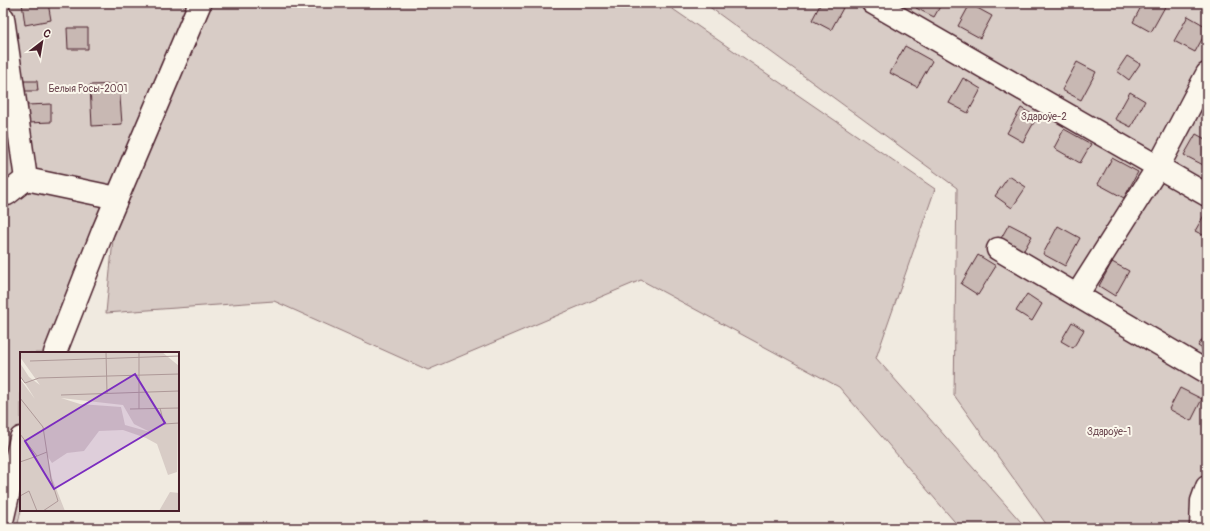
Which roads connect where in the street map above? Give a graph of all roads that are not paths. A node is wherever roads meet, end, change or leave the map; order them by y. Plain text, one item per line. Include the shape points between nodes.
1 (200, 3) edge
2 (886, 6) edge
3 (3, 18) edge
4 (1207, 74) edge
5 (1158, 167) junction
6 (26, 179) junction
7 (3, 193) edge
8 (1207, 195) edge
9 (117, 198) junction
10 (998, 249) dead end
11 (1076, 295) junction
12 (55, 352) edge
13 (1207, 372) edge
14 (20, 442) edge
15 (1207, 487) edge
16 (3, 518) edge
17 (1201, 528) edge

1 - 9 street
2 - 5 street
3 - 6 street
4 - 5 street
5 - 8 street
5 - 11 street
6 - 7 street via 7,194
6 - 9 street
9 - 12 street
10 - 11 street
11 - 13 street
14 - 16 street
15 - 17 street via 1202,501

